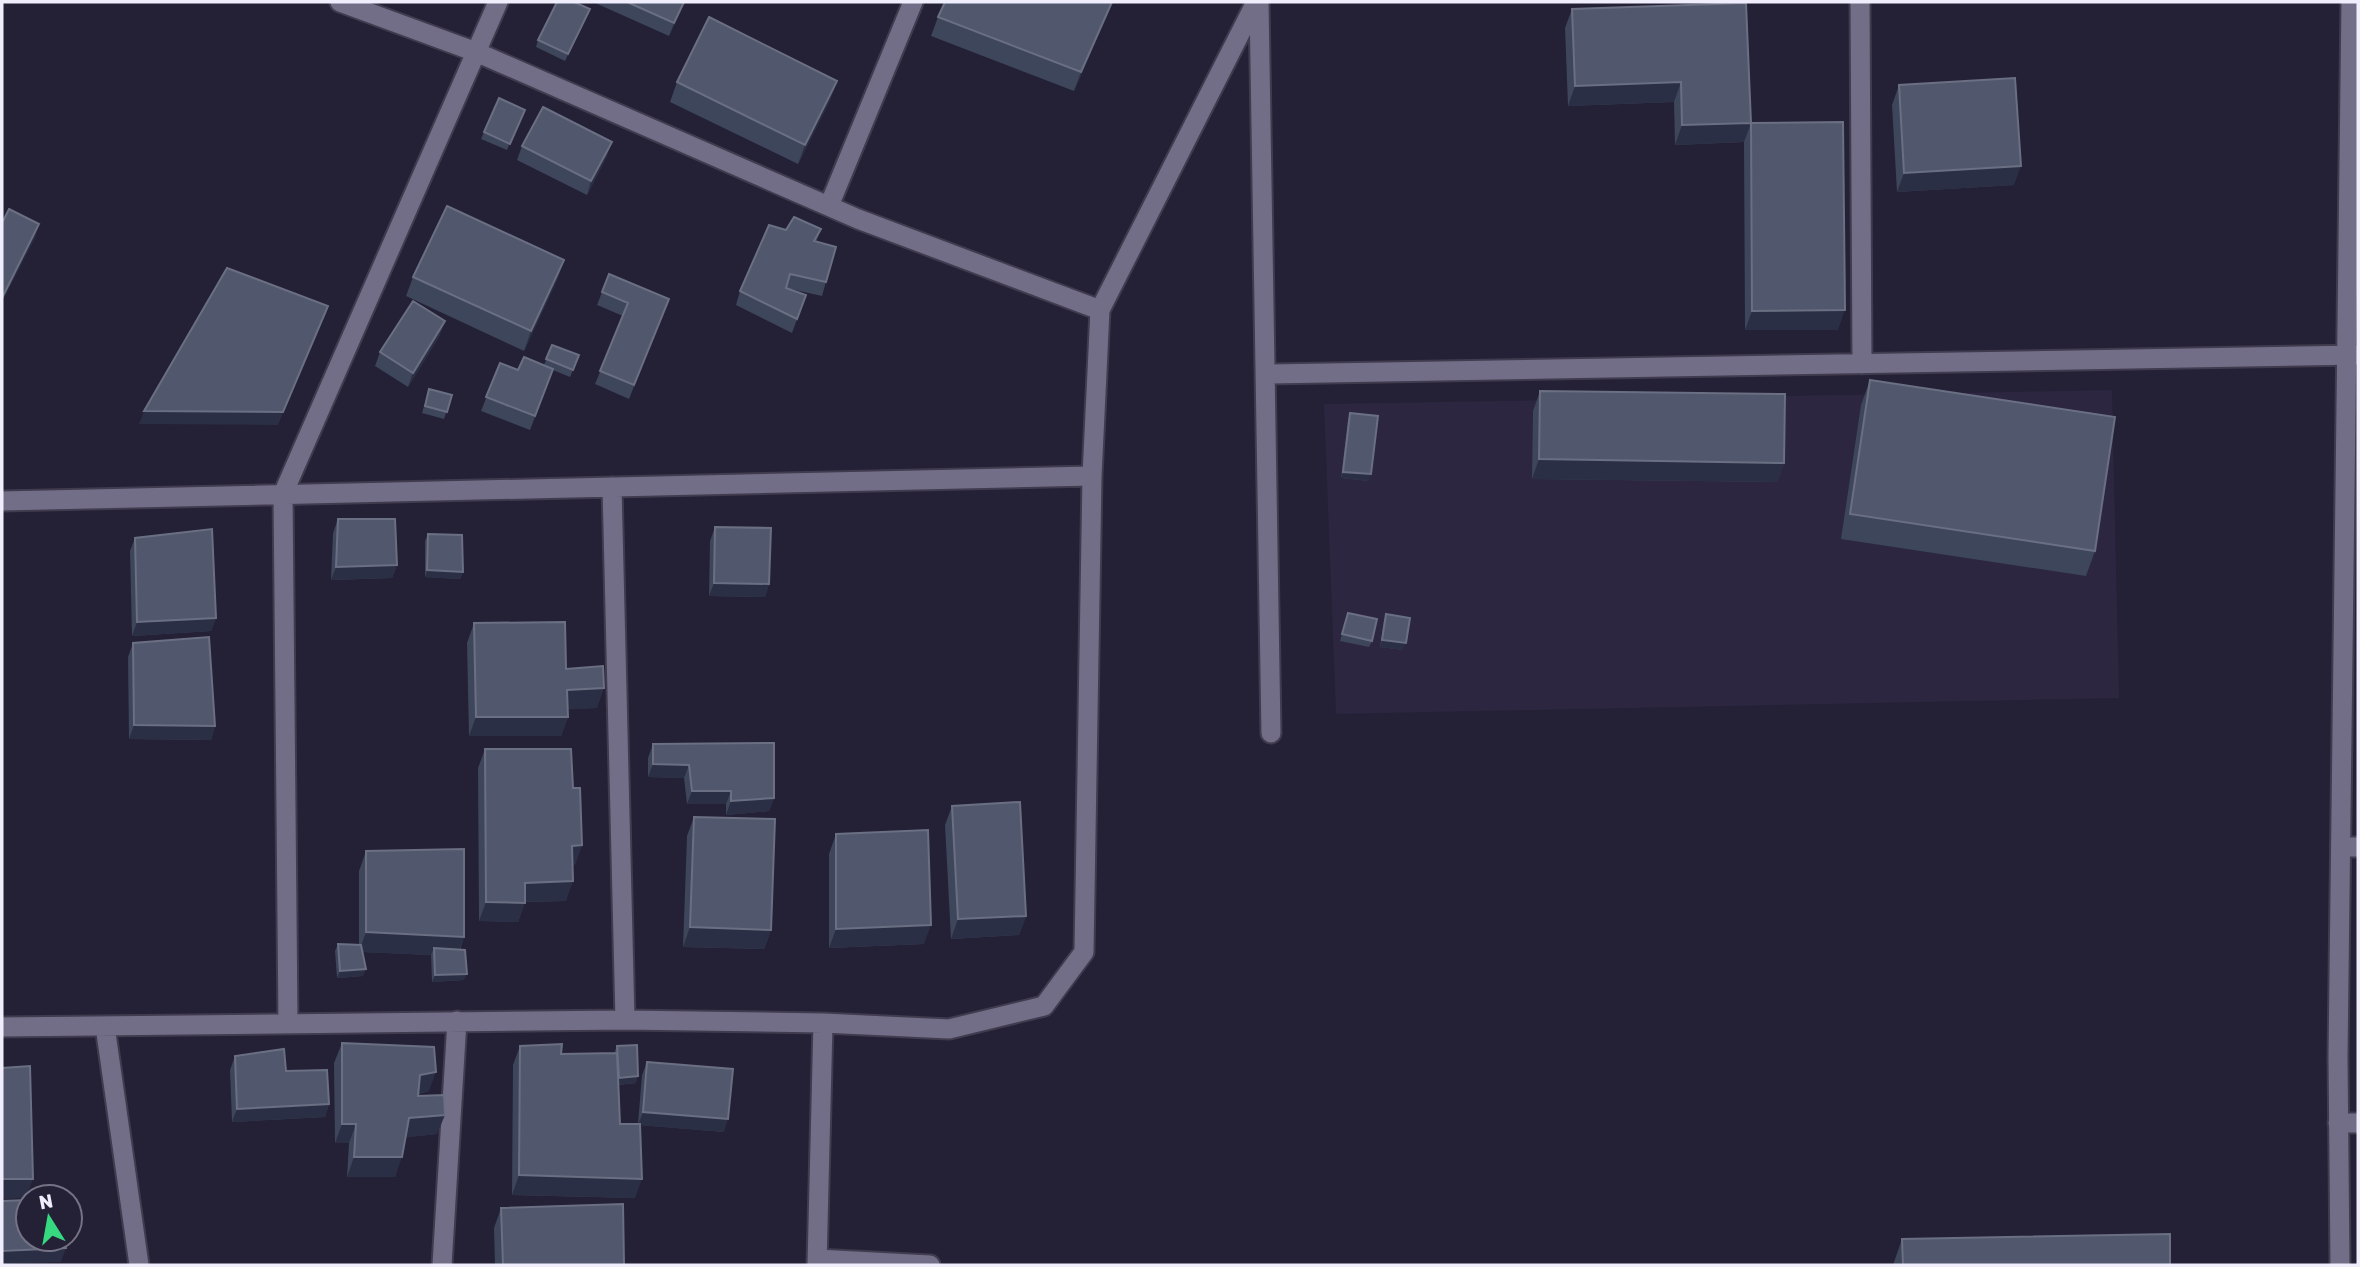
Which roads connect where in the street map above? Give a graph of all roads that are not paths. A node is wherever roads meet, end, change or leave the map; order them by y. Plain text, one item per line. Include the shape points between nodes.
1 (340, 2) edge
2 (498, 2) edge
3 (913, 2) edge
4 (1257, 2) edge
5 (1860, 2) edge
6 (2351, 2) edge
7 (476, 52) junction
8 (829, 206) junction
9 (1100, 310) junction
10 (2353, 355) edge
11 (1862, 364) junction
12 (1267, 374) junction
13 (1092, 476) junction
14 (612, 487) junction
15 (283, 494) junction
16 (2, 501) edge
17 (1271, 733) dead end
18 (2350, 847) edge
19 (625, 1020) junction
20 (457, 1021) junction
21 (288, 1023) junction
22 (822, 1023) junction
23 (105, 1026) junction
24 (2, 1027) edge
25 (2338, 1123) junction
26 (2358, 1123) edge
27 (817, 1262) edge
28 (139, 1265) edge
29 (442, 1265) edge
30 (930, 1265) edge
31 (2340, 1265) edge

1 - 7 street
2 - 7 street
3 - 8 street
4 - 9 street
4 - 12 street
5 - 11 street
6 - 10 street
7 - 8 street
7 - 15 street
8 - 9 street
9 - 13 street
10 - 11 street
10 - 18 street
11 - 12 street
12 - 17 street
13 - 14 street
13 - 22 street via 1084,952 1044,1006 949,1028
14 - 15 street
14 - 19 street
15 - 16 street
15 - 21 street
18 - 25 street
19 - 20 street
19 - 22 street
20 - 21 street
20 - 29 street
21 - 23 street
22 - 27 street
23 - 24 street
23 - 28 street
25 - 26 street
25 - 31 street
27 - 30 street

